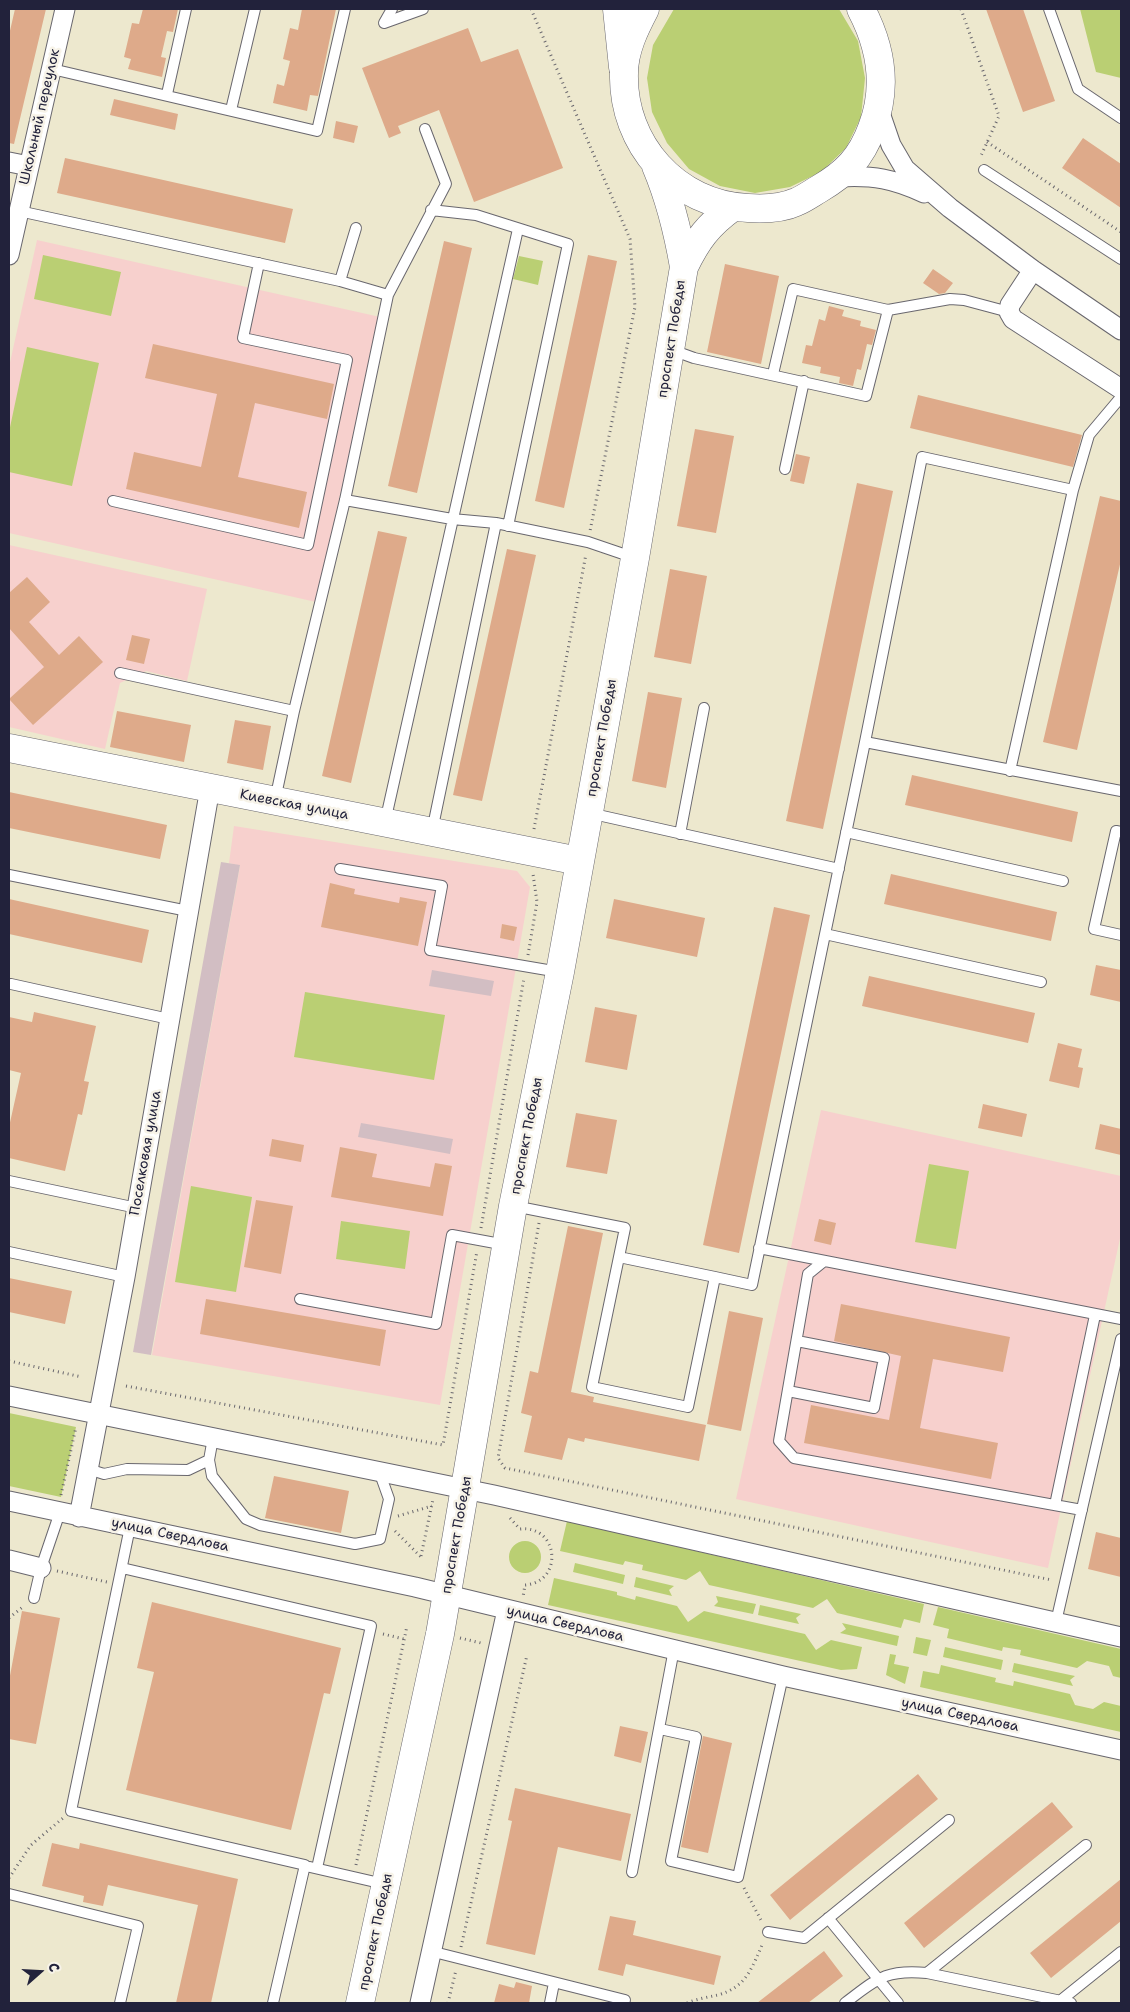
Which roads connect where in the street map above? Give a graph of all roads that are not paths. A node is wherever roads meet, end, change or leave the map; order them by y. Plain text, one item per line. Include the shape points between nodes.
1 (65, 9) edge
2 (186, 9) edge
3 (255, 9) edge
4 (345, 9) edge
5 (392, 9) edge
6 (423, 9) edge
7 (617, 9) edge
8 (645, 9) edge
9 (861, 9) edge
10 (1049, 9) edge
11 (52, 69) junction
12 (624, 71) junction
13 (167, 94) junction
14 (231, 110) junction
15 (879, 110) junction
16 (1121, 118) edge
17 (425, 129) dead end
18 (9, 162) edge
19 (655, 165) junction
20 (29, 166) junction
21 (981, 167) road end
22 (840, 177) junction
23 (943, 202) junction
24 (733, 207) junction
25 (431, 210) junction
26 (18, 211) junction
27 (356, 228) dead end
28 (518, 229) junction
29 (9, 255) edge
30 (1121, 259) edge
31 (259, 263) junction
32 (684, 267) junction
33 (1034, 270) junction
34 (340, 281) junction
35 (388, 295) junction
36 (888, 310) junction
37 (1009, 312) junction
38 (1120, 327) edge
39 (672, 350) junction
40 (773, 374) junction
41 (804, 381) junction
42 (1121, 389) edge
43 (1121, 397) edge
44 (785, 469) dead end
45 (1073, 490) junction
46 (345, 500) junction
47 (113, 501) dead end
48 (452, 519) junction
49 (496, 523) junction
50 (508, 526) junction
51 (635, 558) junction
52 (120, 673) dead end
53 (704, 708) dead end
54 (294, 712) junction
55 (865, 742) junction
56 (9, 748) edge
57 (1010, 771) junction
58 (210, 788) junction
59 (1121, 791) edge
60 (275, 801) junction
61 (588, 812) junction
62 (385, 823) junction
63 (432, 832) junction
64 (846, 832) junction
65 (1121, 832) edge
66 (680, 834) junction
67 (579, 861) junction
68 (340, 869) dead end
69 (839, 869) junction
70 (9, 875) edge
71 (1063, 881) dead end
72 (188, 911) junction
73 (825, 934) junction
74 (1121, 935) edge
75 (560, 972) junction
76 (1041, 982) dead end
77 (11, 984) dead end
78 (169, 1019) junction
79 (9, 1181) edge
80 (513, 1206) junction
81 (137, 1208) junction
82 (507, 1245) junction
83 (759, 1248) junction
84 (9, 1252) edge
85 (619, 1257) junction
86 (824, 1261) junction
87 (125, 1277) junction
88 (715, 1277) junction
89 (300, 1299) dead end
90 (1095, 1315) junction
91 (1121, 1320) edge
92 (1121, 1339) edge
93 (797, 1341) junction
94 (1117, 1379) edge
95 (788, 1391) junction
96 (9, 1396) edge
97 (98, 1414) junction
98 (214, 1438) junction
99 (209, 1460) junction
100 (88, 1469) junction
101 (379, 1471) junction
102 (465, 1488) junction
103 (9, 1501) edge
104 (60, 1505) junction
105 (1055, 1505) junction
106 (1082, 1510) junction
107 (79, 1517) junction
108 (130, 1527) junction
109 (9, 1560) edge
110 (41, 1568) junction
111 (122, 1568) junction
112 (447, 1595) junction
113 (34, 1598) road end
114 (507, 1610) junction
115 (1056, 1622) junction
116 (1121, 1638) edge
117 (674, 1649) junction
118 (783, 1676) junction
119 (660, 1729) junction
120 (1121, 1750) edge
121 (949, 1820) dead end
122 (1086, 1845) dead end
123 (304, 1865) junction
124 (317, 1868) junction
125 (632, 1872) dead end
126 (386, 1884) junction
127 (9, 1894) edge
128 (828, 1918) junction
129 (768, 1932) road end
130 (430, 1951) junction
131 (1121, 1952) edge
132 (927, 1973) junction
133 (878, 1978) junction
134 (554, 1983) junction
135 (626, 2000) dead end
136 (1060, 2001) junction
137 (120, 2003) edge
138 (273, 2003) edge
139 (360, 2003) edge
140 (420, 2003) edge
141 (550, 2003) edge
142 (845, 2003) edge
143 (898, 2003) edge
144 (1071, 2003) edge

1 - 11 street, Школьный переулок
2 - 13 lane
3 - 14 lane
4 - 14 lane via 317,130
5 - 6 lane via 384,23
7 - 12 main road
8 - 12 main road via 630,40
9 - 15 main road via 879,54
10 - 16 lane via 1078,89
11 - 13 lane
11 - 20 street, Школьный переулок
12 - 19 main road via 629,116 635,133
13 - 14 lane
15 - 22 main road via 865,147
15 - 23 street via 891,146 905,169
17 - 25 lane via 446,184
18 - 20 street
19 - 24 main road via 686,190
19 - 32 main road, проспект Победы via 668,194
20 - 26 street, Школьный переулок
21 - 30 lane
22 - 23 street via 886,178
22 - 24 main road via 795,203 768,209
23 - 33 street
24 - 32 main road, проспект Победы via 705,230
25 - 28 lane via 476,215
25 - 35 lane
26 - 29 street, Школьный переулок
26 - 31 lane
27 - 34 lane
28 - 48 lane
28 - 50 lane via 568,244
31 - 34 lane
31 - 47 lane via 243,338 347,360 308,545
32 - 39 main road, проспект Победы
33 - 37 street via 1010,305
33 - 38 street
34 - 35 lane
35 - 46 lane
36 - 37 lane via 950,299
36 - 40 lane via 793,289
36 - 41 lane via 866,396
37 - 42 street via 1013,319
39 - 40 lane via 694,358
39 - 51 main road, проспект Победы
40 - 41 lane
41 - 44 lane
43 - 45 lane via 1089,435
45 - 55 lane via 922,457
45 - 57 lane
46 - 48 lane
46 - 54 lane
48 - 49 lane
48 - 62 lane
49 - 50 lane
49 - 63 lane
50 - 51 lane via 588,542
51 - 61 main road, проспект Победы
52 - 54 lane
53 - 66 lane
54 - 60 lane
55 - 57 lane
55 - 64 lane
56 - 58 main road, Киевская улица
57 - 59 lane
58 - 60 main road, Киевская улица
58 - 72 street, Поселковая улица
60 - 62 main road, Киевская улица
61 - 66 lane
61 - 67 main road, проспект Победы
62 - 63 main road, Киевская улица
63 - 67 main road, Киевская улица
64 - 69 lane
64 - 71 lane
65 - 74 lane via 1116,831 1094,929
66 - 69 lane
67 - 75 main road, проспект Победы
68 - 75 lane via 442,886 430,950
69 - 73 lane
70 - 72 lane
72 - 78 street, Поселковая улица
73 - 76 lane
73 - 83 lane
75 - 80 main road, проспект Победы
77 - 78 lane
78 - 81 street, Поселковая улица
79 - 81 lane
80 - 82 main road, проспект Победы
80 - 85 lane via 625,1228
81 - 87 street, Поселковая улица
82 - 89 lane via 452,1235 436,1324
82 - 102 main road, проспект Победы
83 - 86 lane
83 - 88 lane via 752,1285
84 - 87 lane
85 - 88 lane
85 - 88 lane via 592,1387 688,1407
86 - 90 lane
86 - 93 lane via 808,1274
87 - 97 street, Поселковая улица
90 - 91 lane
90 - 105 lane
92 - 94 lane
93 - 95 lane
93 - 95 lane via 884,1358 874,1408
94 - 106 lane
95 - 105 lane via 779,1441 794,1458
96 - 97 street
97 - 98 street
97 - 100 street, Поселковая улица
98 - 99 lane
98 - 101 street
99 - 100 lane via 188,1470 127,1469 104,1474
99 - 101 lane via 212,1476 246,1519 260,1525 355,1544 380,1539 389,1499
100 - 107 street, Поселковая улица
101 - 102 street
102 - 112 main road, проспект Победы
102 - 115 street
103 - 104 street, улица Свердлова
104 - 107 street, улица Свердлова
104 - 110 lane
105 - 106 lane
106 - 115 lane
107 - 108 street, улица Свердлова
108 - 111 lane
108 - 112 street, улица Свердлова
109 - 110 street
110 - 113 lane
111 - 123 lane via 71,1811
111 - 124 lane via 371,1626
112 - 114 street, улица Свердлова
112 - 126 main road, проспект Победы
114 - 117 street, улица Свердлова
114 - 130 street
115 - 116 street
117 - 118 street, улица Свердлова
117 - 119 lane
118 - 119 lane via 738,1876 671,1861 696,1737
118 - 120 street, улица Свердлова
119 - 125 lane
121 - 128 lane
122 - 132 lane
123 - 124 lane
123 - 138 lane
124 - 126 lane
126 - 139 main road, проспект Победы
127 - 137 lane via 138,1926
128 - 129 lane via 804,1938
128 - 133 lane
130 - 134 lane
130 - 140 street
131 - 136 lane
132 - 133 lane via 905,1971
132 - 136 lane
133 - 142 lane
133 - 143 lane
134 - 135 lane
134 - 141 lane
136 - 144 lane

